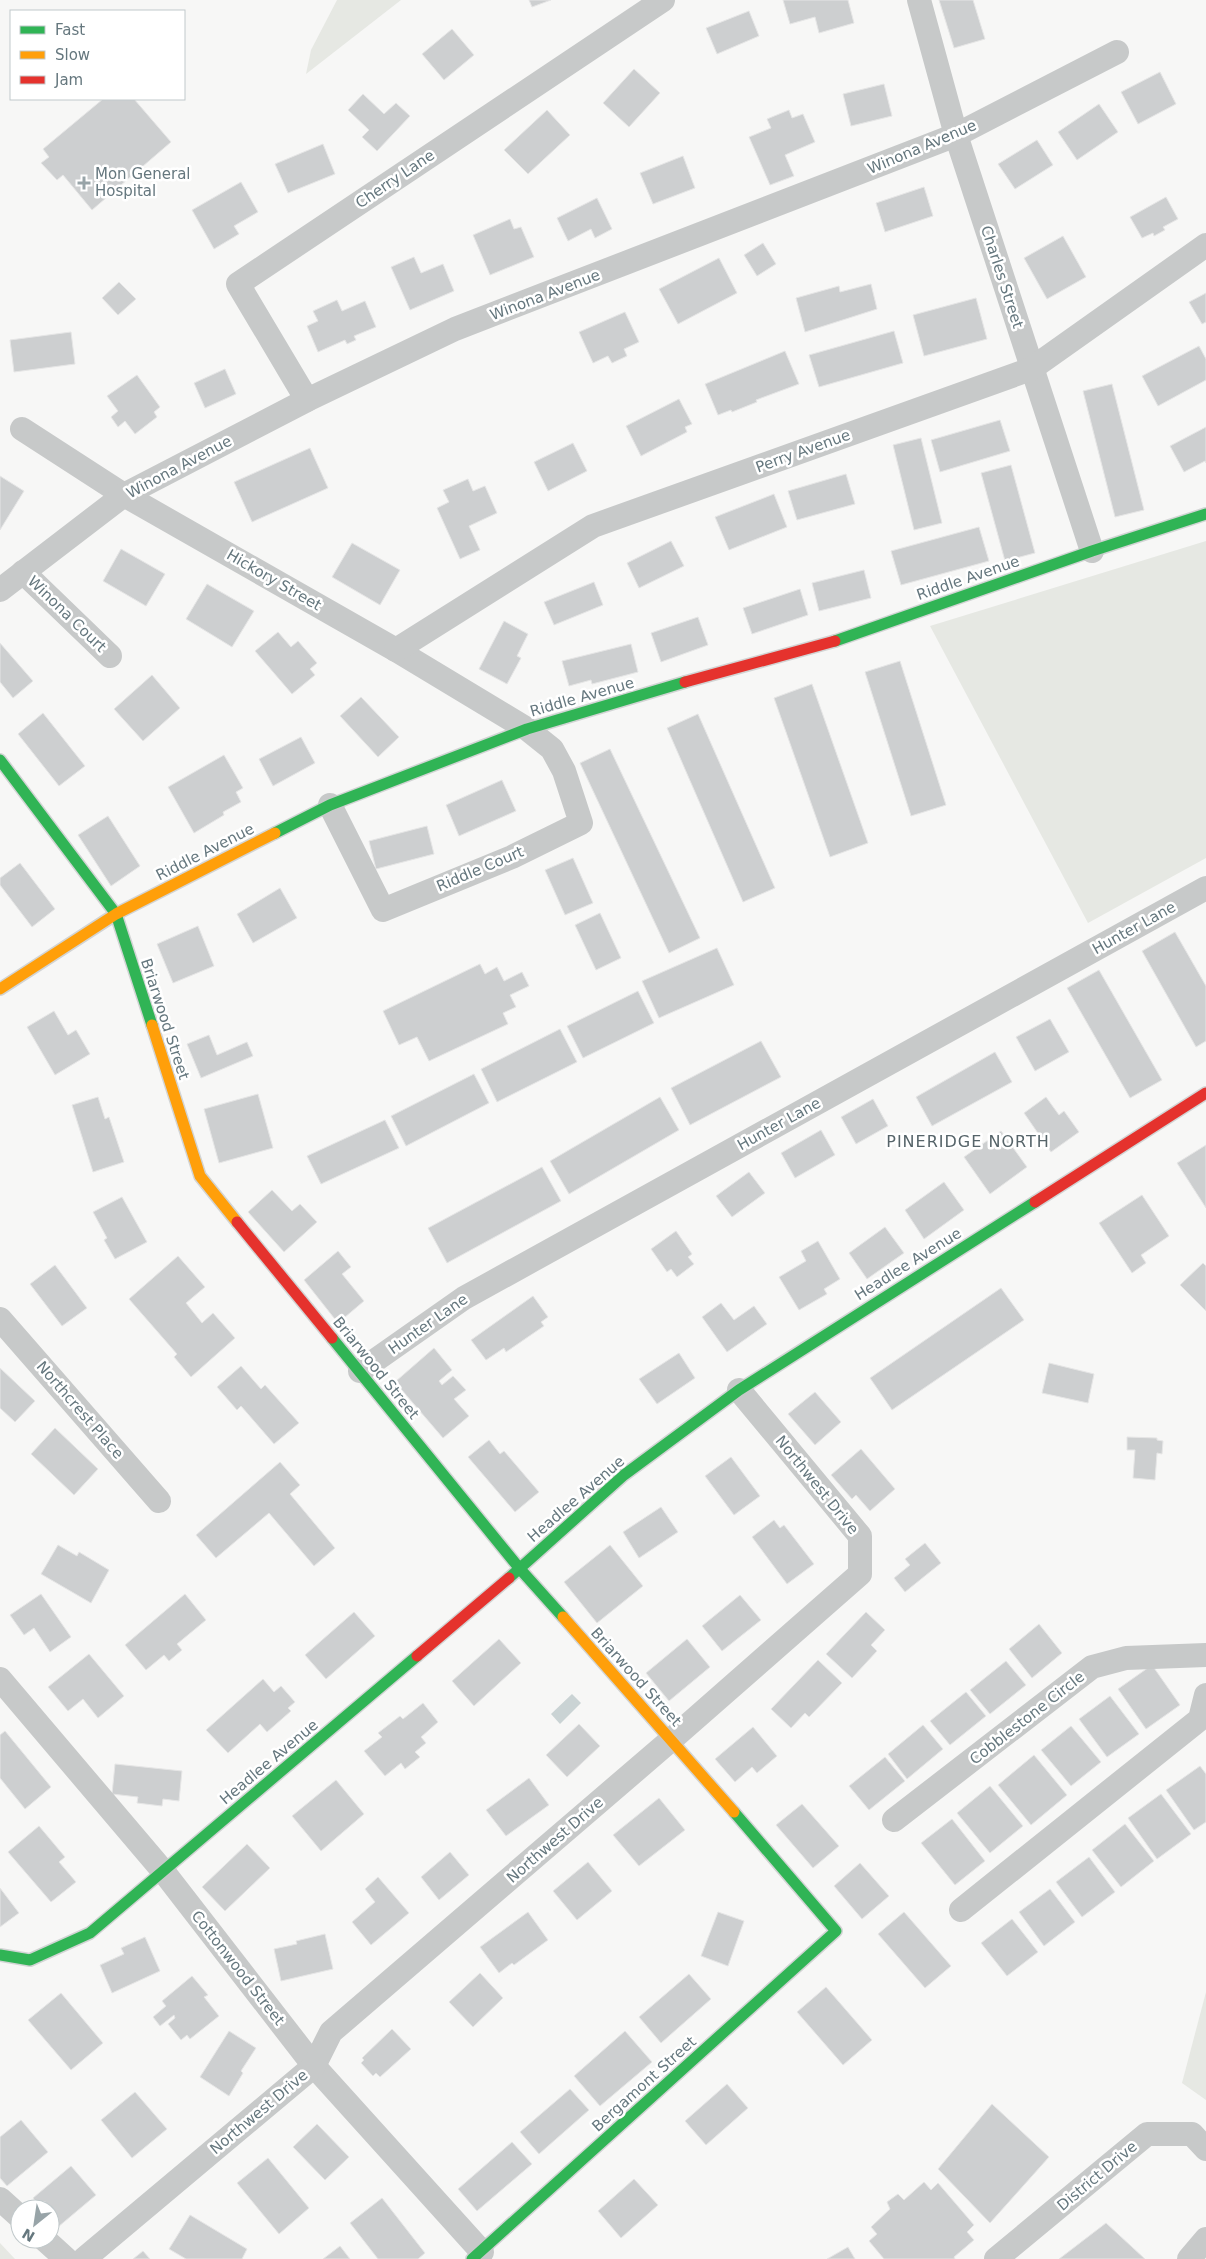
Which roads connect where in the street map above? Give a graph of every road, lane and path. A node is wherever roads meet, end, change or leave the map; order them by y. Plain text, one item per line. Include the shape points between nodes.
1 (663, 0) edge
2 (919, 0) edge
3 (1118, 52) dead end
4 (956, 135) junction
5 (1206, 245) edge
6 (1031, 369) junction
7 (307, 400) junction
8 (22, 429) dead end
9 (124, 495) junction
10 (1206, 514) edge
11 (1092, 551) junction
12 (24, 572) junction
13 (0, 590) edge
14 (396, 650) junction
15 (110, 656) dead end
16 (527, 729) junction
17 (0, 760) edge
18 (330, 805) junction
19 (1206, 888) edge
20 (116, 914) junction
21 (0, 989) edge
22 (1206, 1093) edge
23 (0, 1319) edge
24 (360, 1371) junction
25 (738, 1390) junction
26 (159, 1501) dead end
27 (520, 1569) junction
28 (1206, 1655) edge
29 (0, 1679) edge
30 (1206, 1695) edge
31 (672, 1740) junction
32 (894, 1820) dead end
33 (163, 1871) junction
34 (961, 1910) dead end
35 (836, 1931) joint
36 (0, 1956) edge
37 (314, 2066) junction
38 (1206, 2149) edge
39 (0, 2199) edge
40 (10, 2208) edge
41 (1206, 2239) edge
42 (55, 2249) edge
43 (477, 2255) edge
44 (66, 2259) edge
45 (84, 2259) edge
46 (996, 2259) edge
47 (1189, 2259) edge

1 - 7 street, Cherry Lane via 238,284
2 - 4 street, Charles Street
3 - 4 street, Winona Avenue
4 - 6 street, Charles Street
4 - 7 street, Winona Avenue via 455,330
5 - 6 street, Perry Avenue
6 - 11 street, Charles Street
6 - 14 street, Perry Avenue via 593,526
7 - 9 street, Winona Avenue
8 - 9 street, Hickory Street
9 - 12 street, Winona Avenue
9 - 14 street, Hickory Street
10 - 11 street, Riddle Avenue
11 - 16 street, Riddle Avenue via 826,644 748,663
12 - 13 street, Winona Avenue
12 - 15 street, Winona Court
14 - 16 street, Hickory Street
16 - 18 street, Riddle Avenue
16 - 18 street, Riddle Court via 552,749 581,823 512,857 383,910
17 - 20 street, Briarwood Street
18 - 20 street, Riddle Avenue
19 - 24 street, Hunter Lane via 464,1298
20 - 21 street, Riddle Avenue
20 - 24 street, Briarwood Street via 200,1176
22 - 25 street, Headlee Avenue
23 - 26 street, Northcrest Place
24 - 27 street, Briarwood Street
25 - 27 street, Headlee Avenue via 624,1475
25 - 31 street, Northwest Drive via 860,1536 860,1574
27 - 31 street, Briarwood Street
27 - 33 street, Headlee Avenue
28 - 32 street, Cobblestone Circle via 1126,1658 1092,1667
29 - 33 street, Cottonwood Street
30 - 34 street via 1200,1719
31 - 35 street, Briarwood Street
31 - 37 street, Northwest Drive via 331,2032
33 - 36 street, Headlee Avenue via 90,1933 30,1960
33 - 37 street, Cottonwood Street
35 - 43 street, Bergamont Street
37 - 43 street, Cottonwood Street
37 - 45 street, Northwest Drive
38 - 46 street, District Drive via 1192,2134 1147,2134
39 - 40 street
41 - 47 street
42 - 44 street

